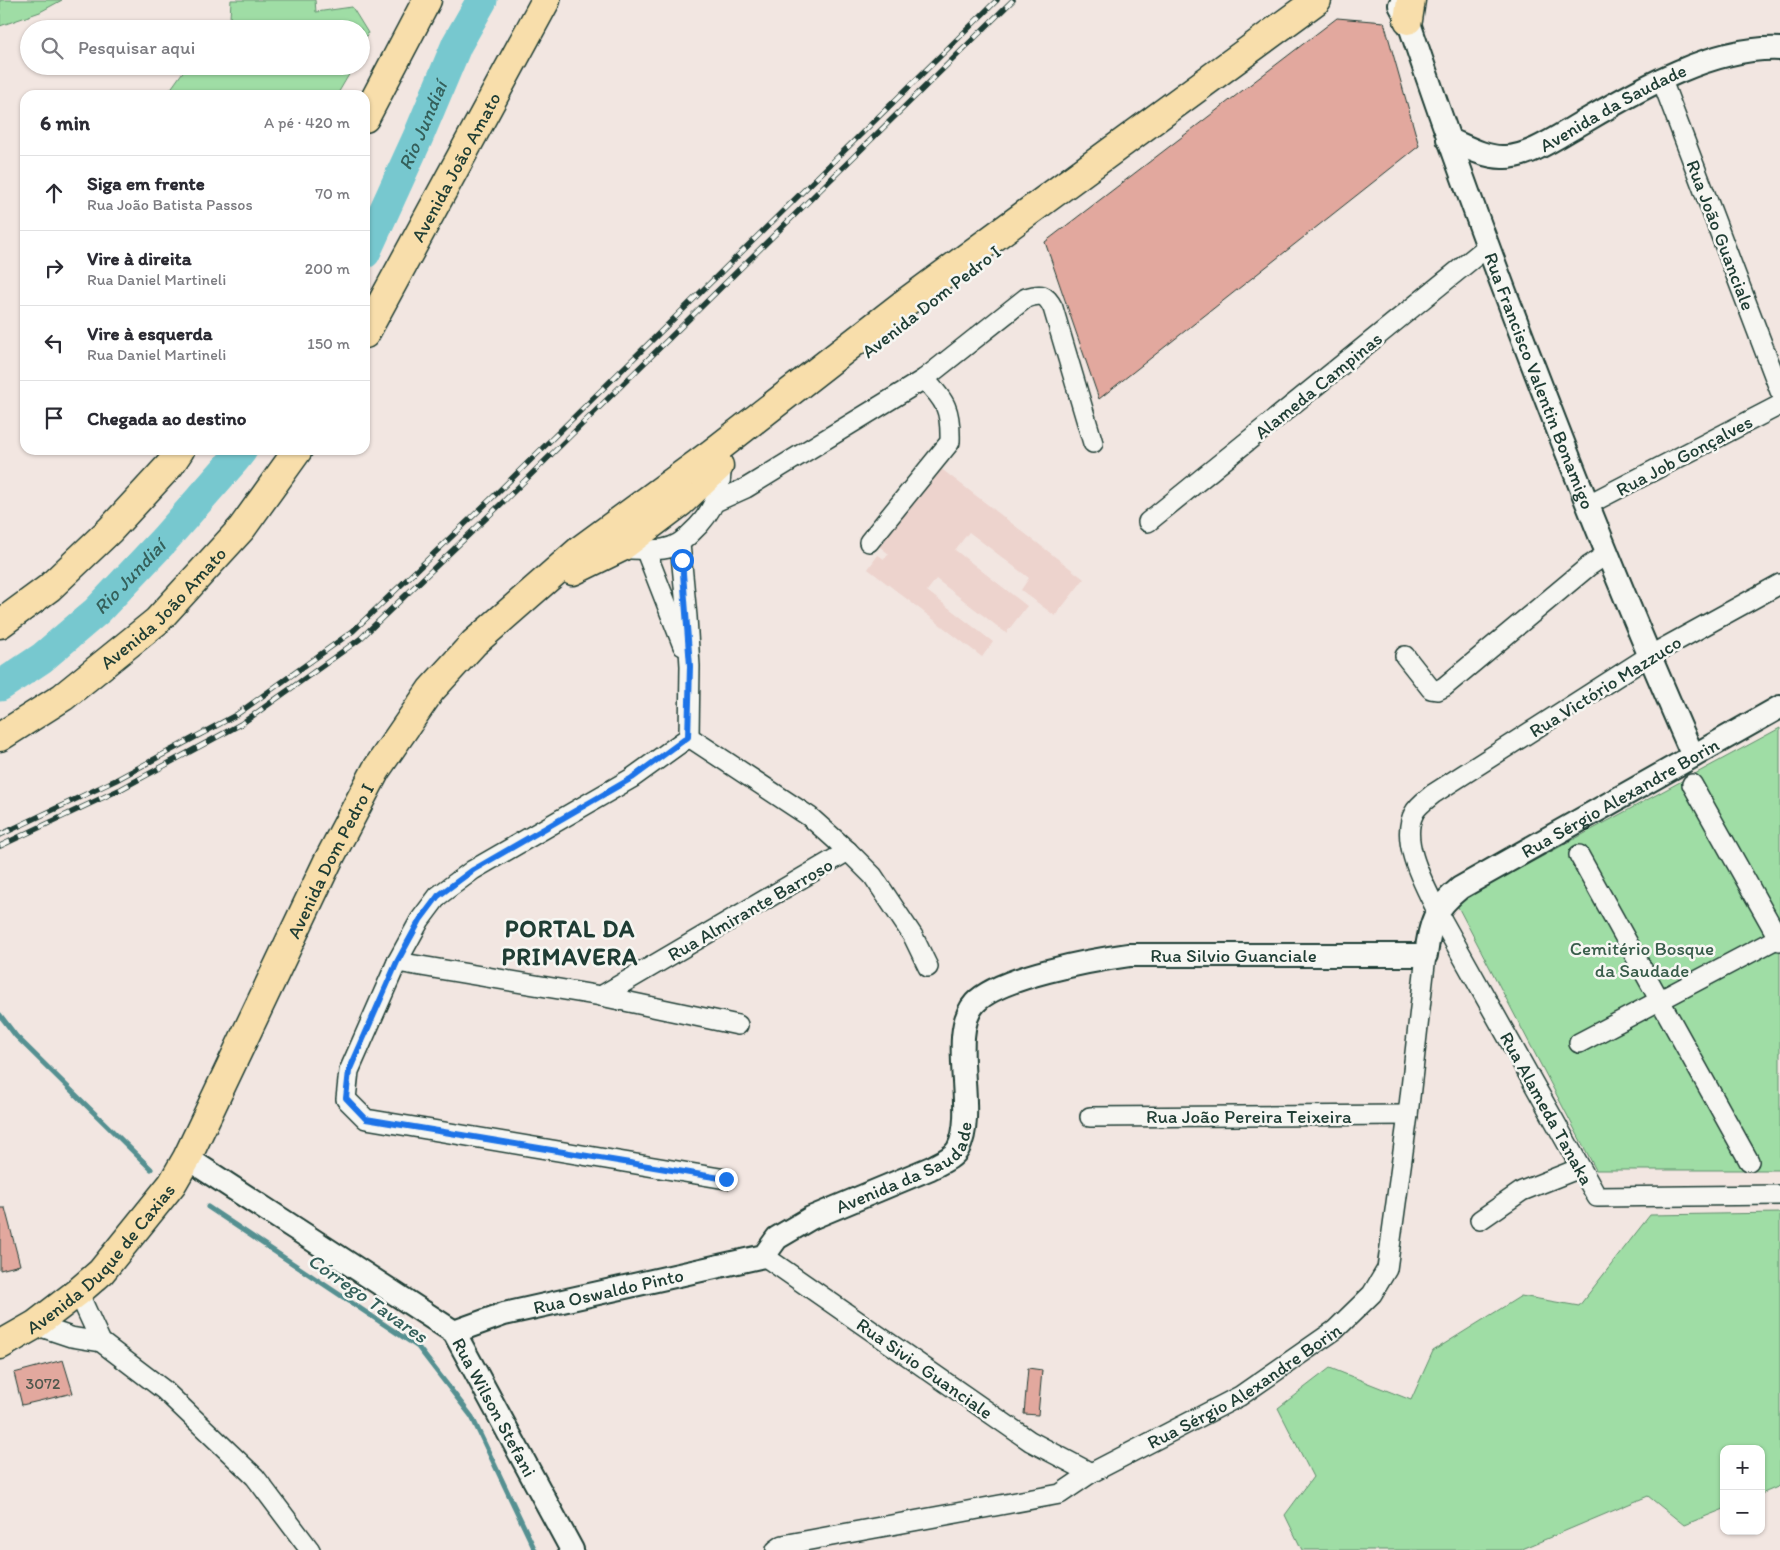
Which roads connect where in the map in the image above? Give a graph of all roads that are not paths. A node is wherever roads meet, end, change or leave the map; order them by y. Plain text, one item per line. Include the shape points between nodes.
1 (427, 0) edge
2 (546, 0) edge
3 (1317, 0) edge
4 (1338, 0) edge
5 (1402, 4) edge
6 (1780, 49) edge
7 (1661, 78) junction
8 (370, 108) edge
9 (1448, 139) junction
10 (1487, 247) junction
11 (370, 325) edge
12 (924, 379) junction
13 (1780, 391) edge
14 (1780, 405) edge
15 (1093, 442) dead end
16 (177, 455) edge
17 (294, 455) edge
18 (721, 455) junction
19 (715, 502) junction
20 (1588, 505) junction
21 (1148, 522) dead end
22 (869, 542) dead end
23 (680, 544) junction
24 (633, 549) junction
25 (580, 550) junction
26 (1607, 554) junction
27 (1780, 584) edge
28 (523, 598) junction
29 (0, 624) edge
30 (1405, 656) dead end
31 (1649, 656) junction
32 (690, 666) junction
33 (1780, 707) edge
34 (0, 737) edge
35 (688, 737) junction
36 (1693, 756) junction
37 (1692, 784) dead end
38 (848, 851) junction
39 (1578, 855) dead end
40 (1437, 911) junction
41 (1779, 939) edge
42 (1426, 955) junction
43 (397, 962) junction
44 (928, 967) dead end
45 (601, 996) junction
46 (1660, 999) junction
47 (974, 1004) joint
48 (738, 1025) dead end
49 (1579, 1043) dead end
50 (1408, 1115) junction
51 (1090, 1117) dead end
52 (187, 1158) junction
53 (1749, 1161) dead end
54 (1580, 1168) junction
55 (726, 1179) dead end
56 (1780, 1195) edge
57 (1480, 1220) dead end
58 (764, 1256) junction
59 (78, 1292) junction
60 (35, 1325) junction
61 (454, 1332) junction
62 (101, 1342) junction
63 (0, 1345) edge
64 (1091, 1473) junction
65 (310, 1550) edge
66 (572, 1550) edge
67 (776, 1550) edge

1 - 8 main road
2 - 11 main road, Avenida João Amato
3 - 18 main road, Avenida Dom Pedro I via 906,302
4 - 18 main road, Avenida Dom Pedro I via 1117,159
5 - 9 street, Rua Francisco Valentin Bonamigo
6 - 7 street, Avenida da Saudade via 1764,48 1728,55
7 - 9 street, Avenida da Saudade via 1533,151 1503,158
7 - 13 street, Rua João Guanciale
9 - 10 street, Rua Francisco Valentin Bonamigo
10 - 20 street, Rua Francisco Valentin Bonamigo
10 - 21 street, Alameda Campinas
12 - 15 street via 1026,298 1042,295 1048,298 1053,308
12 - 19 street via 746,488
12 - 22 street via 948,409 950,442
14 - 20 street, Rua Job Gonçalves
16 - 29 main road via 110,530 49,588
17 - 34 main road, Avenida João Amato via 242,528 157,622 63,697
18 - 19 street
18 - 24 main road, Avenida Dom Pedro I via 681,502
18 - 25 main road, Avenida Dom Pedro I
19 - 23 street via 704,522
20 - 26 street, Rua Francisco Valentin Bonamigo
23 - 24 street via 662,549
23 - 32 street
24 - 25 street
24 - 28 main road, Avenida Dom Pedro I via 579,567
24 - 32 street via 673,618
25 - 28 main road, Avenida Dom Pedro I
26 - 30 street via 1444,687 1431,689
26 - 31 street, Rua Francisco Valentin Bonamigo
27 - 31 street, Rua Victório Mazzuco
28 - 52 main road, Avenida Dom Pedro I via 474,643 431,690 376,770 324,870
31 - 36 street, Rua Francisco Valentin Bonamigo
31 - 40 street, Rua Victório Mazzuco via 1433,794 1414,813 1408,835 1415,863
32 - 35 street
33 - 36 street, Rua Sérgio Alexandre Borin
35 - 38 street via 810,817
35 - 43 street via 632,778 473,870 438,896 420,920
36 - 40 street, Rua Sérgio Alexandre Borin via 1460,888
37 - 41 street
38 - 44 street via 873,876 913,936
38 - 45 street, Rua Almirante Barroso
39 - 46 street
40 - 42 street via 1429,932
40 - 54 street, Rua Alameda Tanaka
41 - 46 street
42 - 47 street, Rua Silvio Guanciale via 1129,955 1086,961 1024,979 991,990
42 - 50 street, Rua Sérgio Alexandre Borin
43 - 45 street
43 - 55 street via 349,1071 346,1098 366,1119
45 - 48 street
46 - 49 street
46 - 53 street
47 - 58 street, Avenida da Saudade via 965,1023 963,1040 964,1128 958,1149 931,1168 811,1218 777,1238
50 - 51 street, Rua João Pereira Teixeira
50 - 64 street, Rua Sérgio Alexandre Borin via 1387,1269 1372,1294 1335,1330 1240,1396
52 - 59 main road, Avenida Duque de Caxias via 166,1191 101,1272
52 - 61 street, Rua Wilson Stefani
54 - 56 street, Rua Alameda Tanaka via 1597,1197
54 - 57 street via 1522,1191
58 - 61 street, Rua Oswaldo Pinto via 504,1314
58 - 64 street, Rua Sivio Guanciale via 1030,1441
59 - 60 main road, Avenida Duque de Caxias
59 - 62 street
60 - 62 street via 71,1337
60 - 63 main road, Avenida Duque de Caxias
61 - 66 street, Rua Wilson Stefani
62 - 65 street via 164,1390 255,1477
64 - 67 street, Rua Sérgio Alexandre Borin via 1060,1494 783,1545

